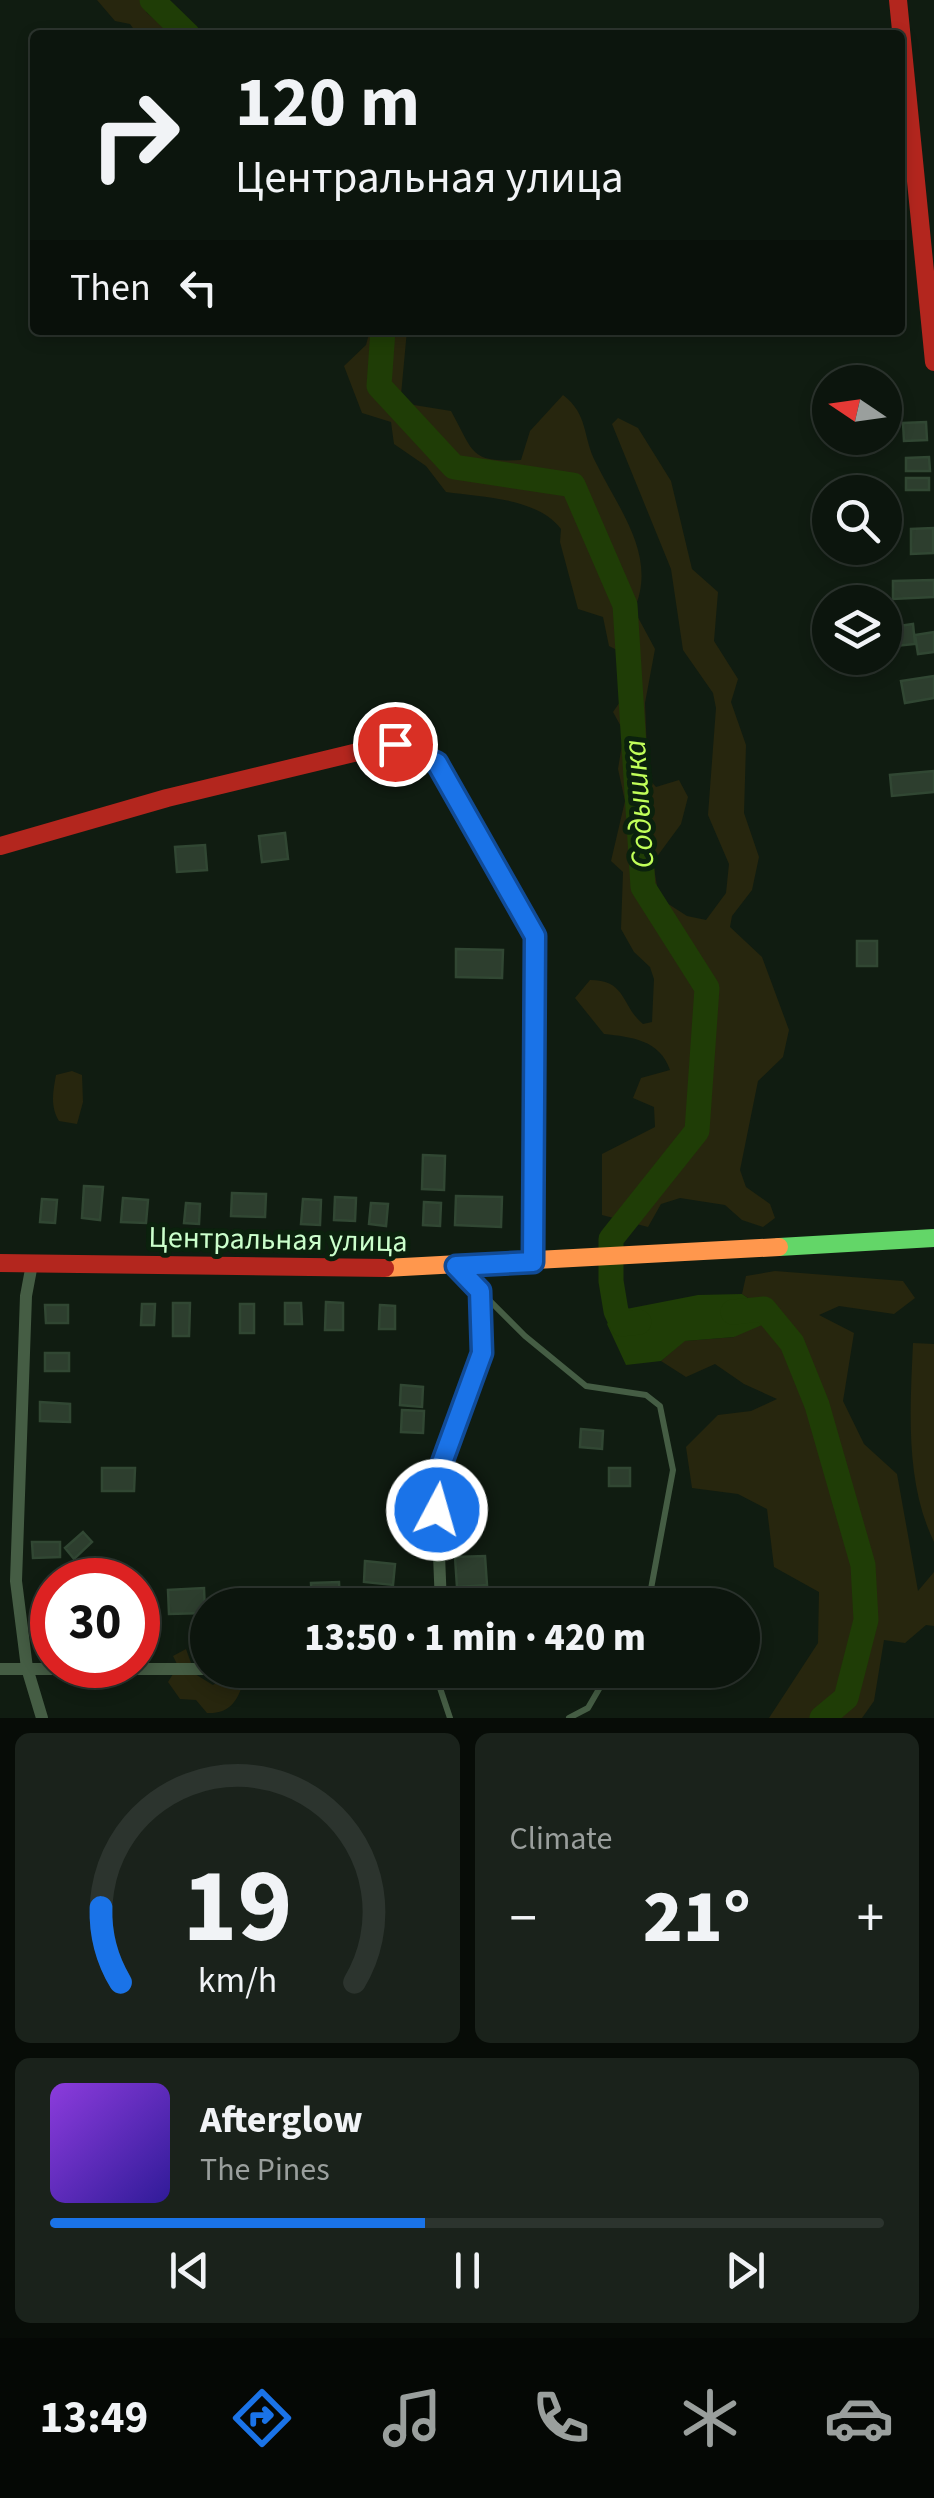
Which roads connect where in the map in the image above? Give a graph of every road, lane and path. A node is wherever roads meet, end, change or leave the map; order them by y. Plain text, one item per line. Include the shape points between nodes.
1 (898, 0) edge
2 (901, 30) edge
3 (905, 76) edge
4 (934, 362) edge
5 (0, 846) edge
6 (934, 1238) edge
7 (533, 1262) junction
8 (0, 1263) edge
9 (32, 1264) junction
10 (456, 1266) junction
11 (480, 1291) junction
12 (440, 1588) edge
13 (651, 1588) edge
14 (0, 1668) edge
15 (27, 1668) junction
16 (190, 1669) edge
17 (440, 1688) edge
18 (600, 1688) edge
19 (42, 1718) edge
20 (450, 1718) edge
21 (569, 1718) edge

1 - 2 street
3 - 4 street
5 - 7 street via 395,744 437,763 535,936
6 - 7 street, Центральная улица
7 - 10 street, Центральная улица
8 - 9 street, Центральная улица
9 - 10 street, Центральная улица
9 - 15 street via 16,1582
10 - 11 lane
11 - 12 street via 480,1366 436,1479
11 - 13 lane via 586,1386 646,1394 660,1406 673,1470
14 - 15 street
15 - 16 street
15 - 19 street
17 - 20 lane
18 - 21 lane via 588,1708

